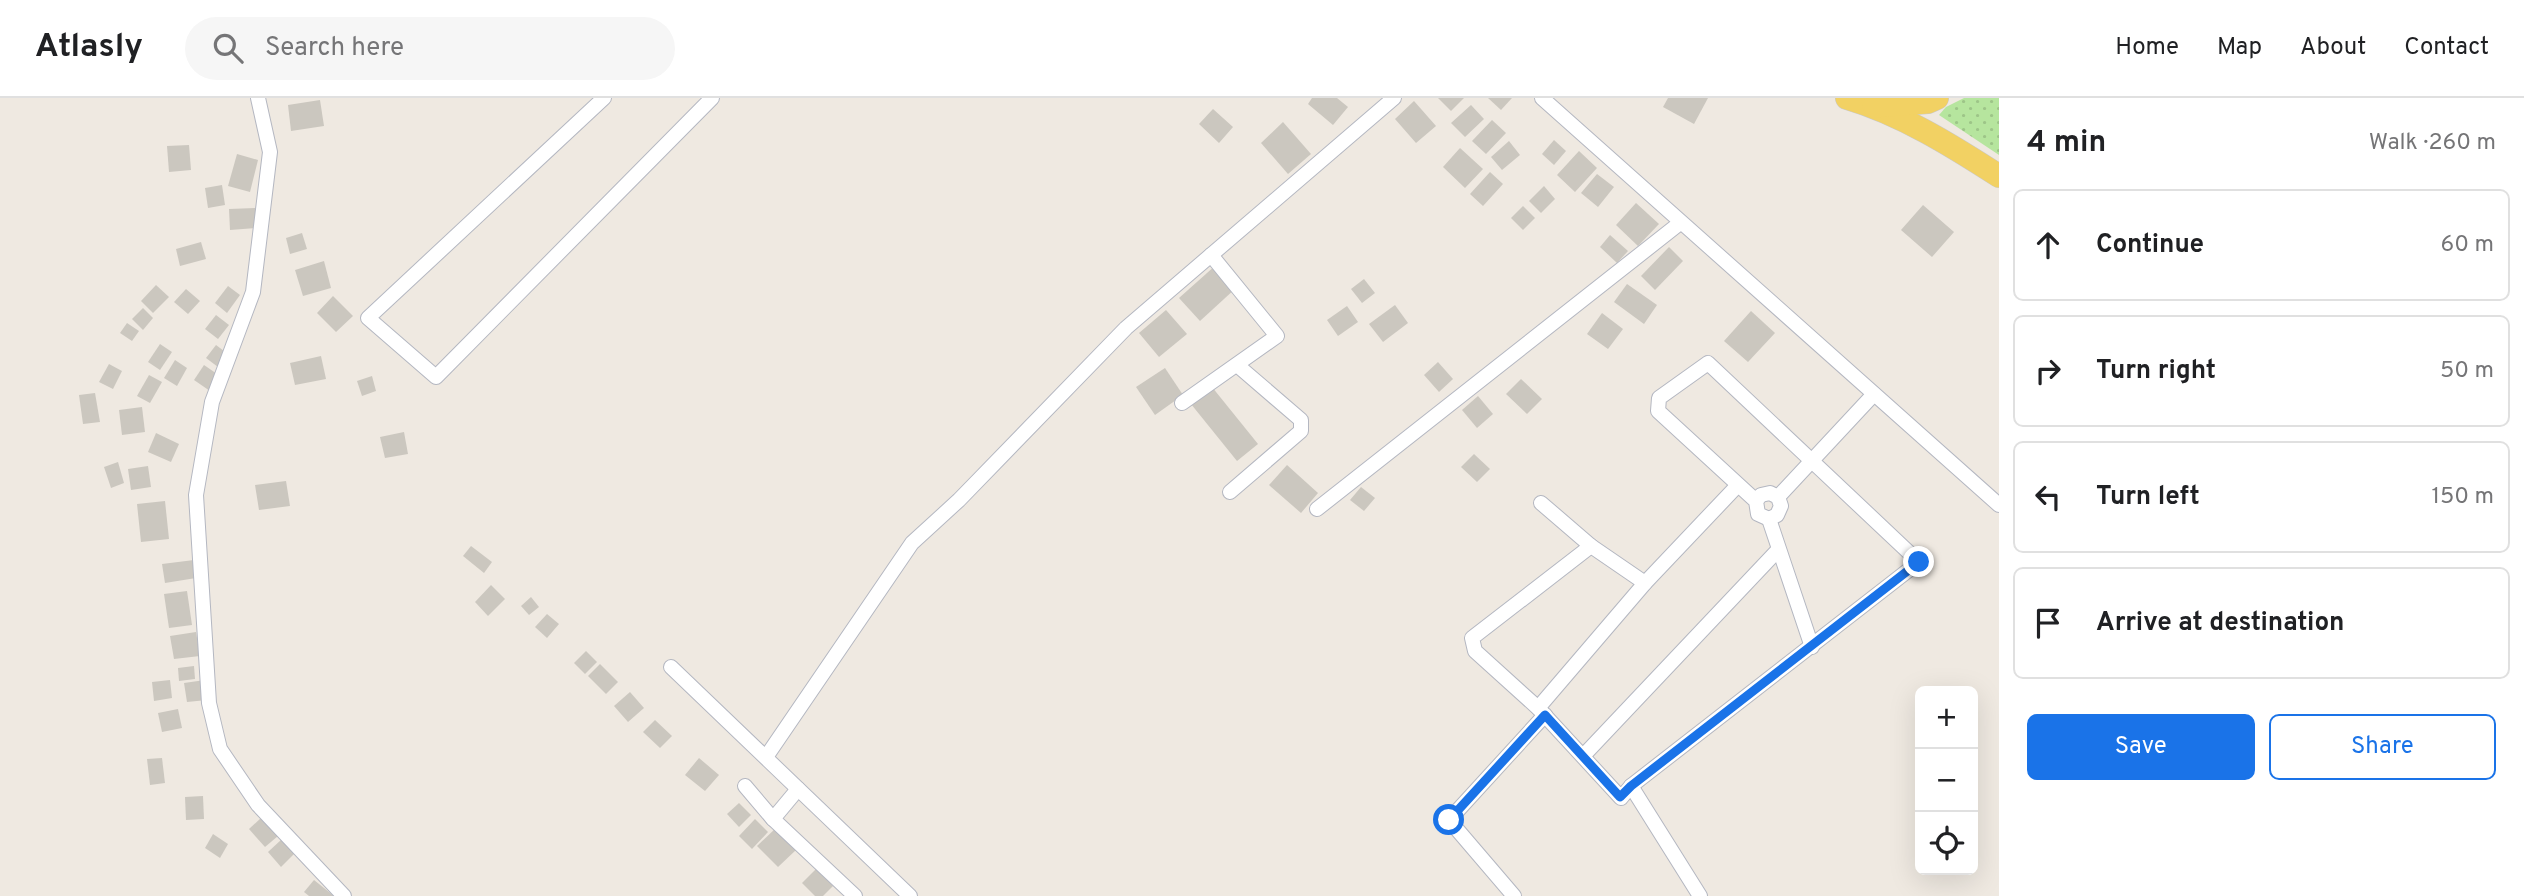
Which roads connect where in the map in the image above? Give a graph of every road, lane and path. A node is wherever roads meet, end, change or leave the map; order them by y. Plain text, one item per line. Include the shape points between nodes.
1 (258, 98) edge
2 (604, 98) edge
3 (712, 98) edge
4 (1394, 98) edge
5 (1542, 98) edge
6 (1847, 98) edge
7 (1937, 98) edge
8 (1874, 106) junction
9 (1999, 176) edge
10 (1680, 223) junction
11 (1211, 255) junction
12 (1237, 365) junction
13 (1874, 394) junction
14 (1182, 403) dead end
15 (1812, 461) junction
16 (1738, 485) junction
17 (1230, 492) dead end
18 (1777, 497) junction
19 (1756, 502) junction
20 (1541, 503) dead end
21 (1999, 505) edge
22 (1317, 509) dead end
23 (1769, 519) junction
24 (1591, 546) junction
25 (1777, 551) junction
26 (1645, 583) junction
27 (1812, 647) junction
28 (671, 667) dead end
29 (1541, 711) junction
30 (1584, 755) junction
31 (766, 757) junction
32 (745, 786) dead end
33 (1631, 786) junction
34 (798, 789) junction
35 (773, 819) junction
36 (344, 896) edge
37 (855, 896) edge
38 (910, 896) edge
39 (1514, 896) edge
40 (1700, 896) edge

1 - 36 street via 270,152 253,292 212,402 196,495 209,703 220,749 258,805
2 - 3 street via 368,318 436,377
4 - 11 street
5 - 10 street
6 - 8 main road
7 - 8 main road
8 - 9 main road
10 - 13 street
10 - 22 street
11 - 12 street via 1277,336
11 - 31 street via 1126,328 959,500 912,542
12 - 14 street
12 - 17 street via 1301,421 1301,431
13 - 15 street
13 - 21 street
15 - 16 street via 1708,363 1659,398 1658,411
15 - 18 street
15 - 27 street via 1919,562
16 - 19 street
16 - 26 street
18 - 19 street via 1761,495
18 - 23 street via 1781,506
19 - 23 street via 1758,514
20 - 24 street
23 - 25 street
24 - 26 street
24 - 29 street via 1472,638 1475,651
25 - 27 street
25 - 30 street
26 - 29 street
27 - 33 street
28 - 31 street
29 - 30 street
29 - 39 street via 1449,820
30 - 33 street via 1620,797
31 - 34 street
32 - 35 street
33 - 40 street
34 - 35 street
34 - 38 street
35 - 37 street

